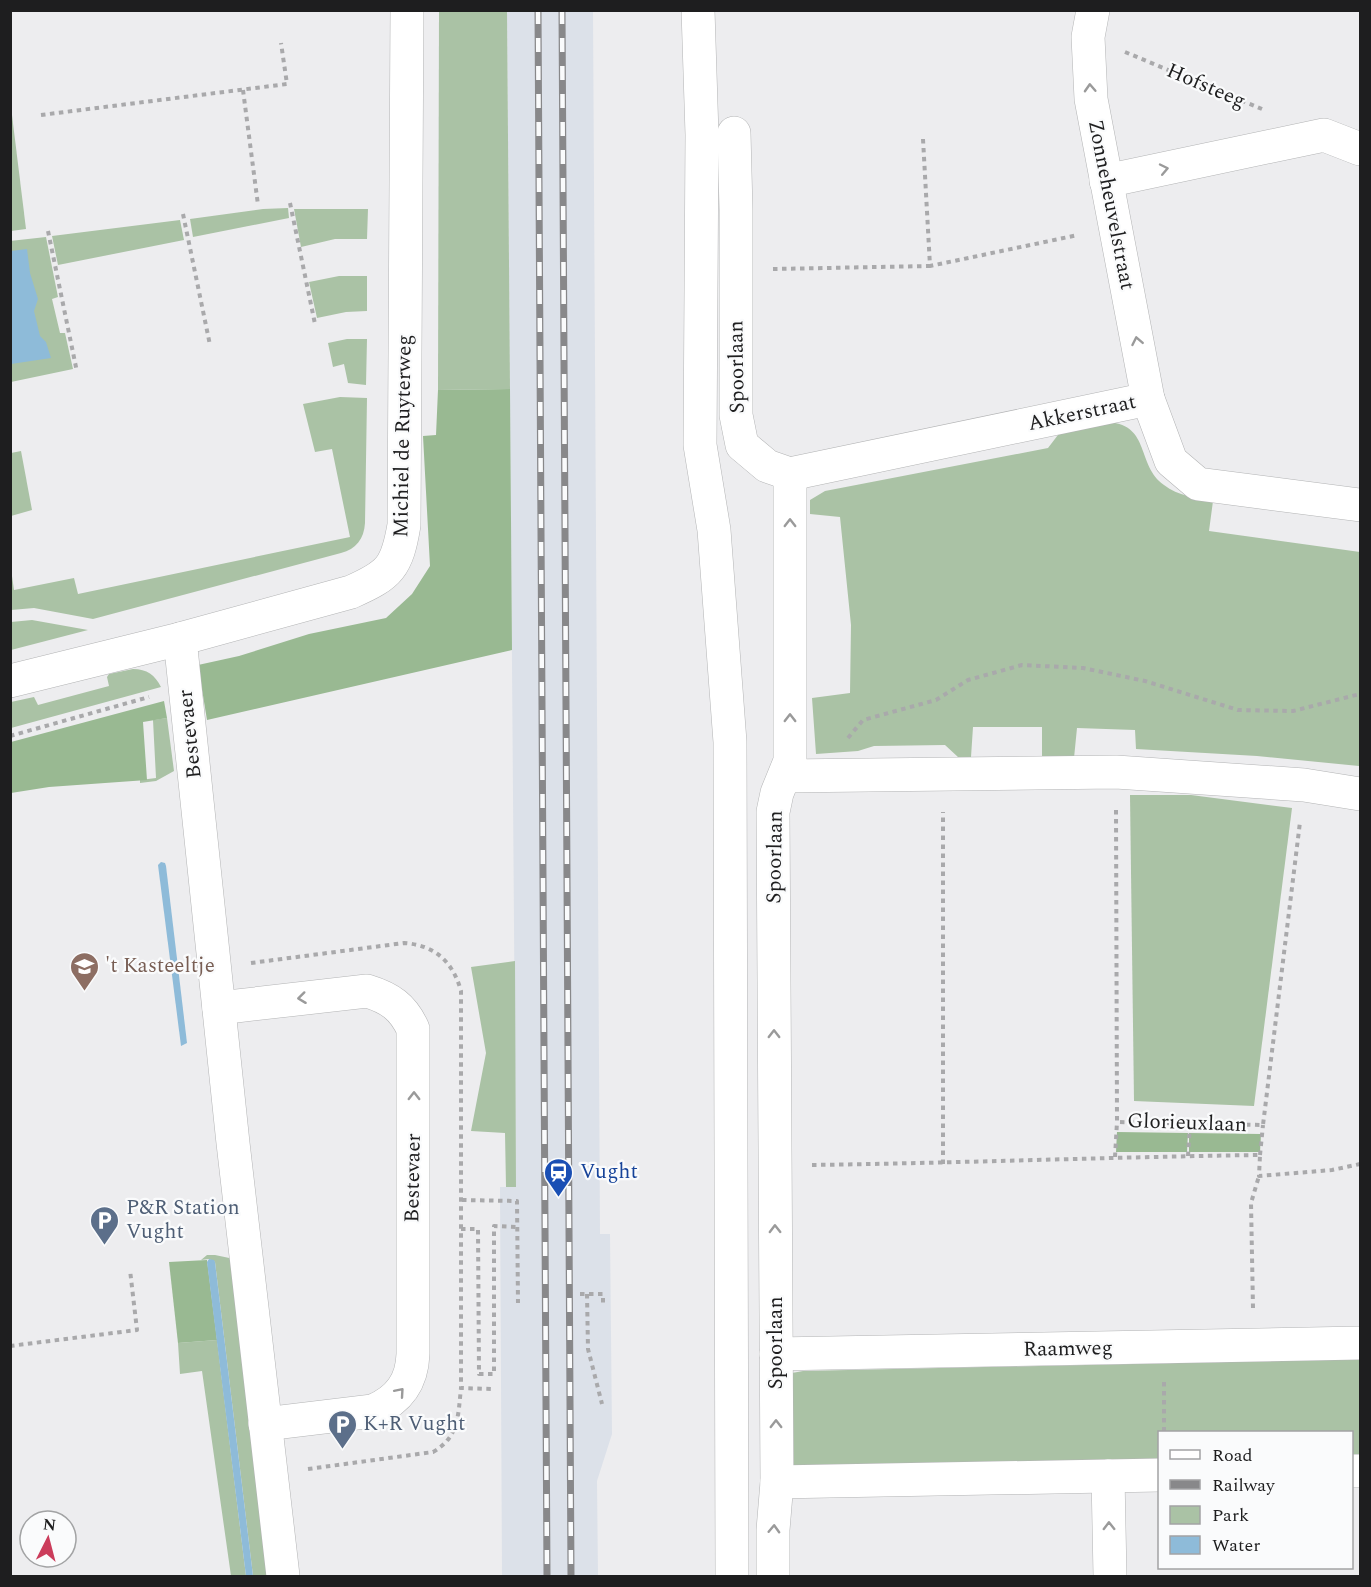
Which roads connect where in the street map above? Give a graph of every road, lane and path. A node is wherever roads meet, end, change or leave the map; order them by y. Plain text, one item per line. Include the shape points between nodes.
1 (407, 10) edge
2 (698, 10) edge
3 (1090, 23) edge
4 (281, 43) dead end
5 (243, 90) junction
6 (1270, 113) dead end
7 (41, 116) dead end
8 (734, 133) dead end
9 (923, 139) dead end
10 (1360, 149) edge
11 (1106, 180) junction
12 (290, 203) dead end
13 (258, 205) dead end
14 (183, 214) dead end
15 (1116, 228) junction
16 (48, 231) dead end
17 (930, 266) junction
18 (736, 270) junction
19 (315, 324) dead end
20 (210, 345) dead end
21 (77, 372) dead end
22 (1148, 399) junction
23 (790, 474) junction
24 (1360, 505) edge
25 (180, 639) junction
26 (10, 681) edge
27 (185, 687) junction
28 (1360, 694) edge
29 (10, 736) edge
30 (1116, 772) junction
31 (943, 775) junction
32 (785, 776) junction
33 (817, 776) junction
34 (1304, 786) junction
35 (1360, 794) edge
36 (219, 1008) junction
37 (1117, 1122) junction
38 (1190, 1123) junction
39 (1263, 1125) junction
40 (1260, 1155) junction
41 (1188, 1156) junction
42 (1115, 1157) junction
43 (942, 1164) junction
44 (1360, 1164) edge
45 (775, 1165) junction
46 (1259, 1176) junction
47 (462, 1200) dead end
48 (518, 1227) junction
49 (461, 1229) dead end
50 (130, 1270) dead end
51 (580, 1294) dead end
52 (587, 1294) junction
53 (518, 1303) dead end
54 (603, 1303) dead end
55 (1360, 1343) edge
56 (1254, 1345) junction
57 (10, 1346) edge
58 (1163, 1347) junction
59 (776, 1354) junction
60 (461, 1388) dead end
61 (602, 1404) dead end
62 (265, 1424) junction
63 (1164, 1431) edge
64 (271, 1474) junction
65 (1158, 1474) edge
66 (1108, 1476) junction
67 (777, 1482) junction
68 (283, 1576) edge
69 (732, 1576) edge
70 (773, 1576) edge
71 (1110, 1576) edge

1 - 25 street, Michiel de Ruyterweg via 404,525 400,552 388,571 351,592
2 - 69 street via 702,135 700,445 714,530 730,742
3 - 6 path, Hofsteeg
11 -> 3 street, Zonneheuvelstraat via 1091,99
4 - 5 path via 287,84
5 - 7 path
5 - 13 path
8 - 18 street, Spoorlaan
9 - 17 path
11 -> 10 street via 1324,135
11 - 15 street, Zonneheuvelstraat
12 - 19 path
14 - 20 path
15 - 17 path
22 -> 15 street, Zonneheuvelstraat
16 - 21 path
17 - 18 path
18 - 23 street, Spoorlaan via 736,415 742,445 767,466
22 - 23 street, Akkerstraat
22 - 24 street, Akkerstraat via 1171,461 1198,484
32 -> 23 street, Spoorlaan via 790,761
25 - 26 street, Michiel de Ruyterweg
25 - 27 street, Bestevaer
27 - 29 path
27 - 36 street, Bestevaer
28 - 33 path via 1293,711 1238,710 1144,681 1083,668 1022,665 968,680 936,700 863,720
30 - 31 street
30 - 34 street
30 - 37 path, Glorieuxlaan
31 - 33 street
31 - 43 path
32 - 33 street
45 -> 32 street, Spoorlaan via 773,812
34 - 35 street
34 - 39 path, Glorieuxlaan
36 - 62 street, Bestevaer
62 -> 36 street, Bestevaer via 373,1411 397,1397 411,1376 413,1029 399,1007 384,996 367,991
37 - 38 path, Glorieuxlaan
37 - 42 path
38 - 39 path, Glorieuxlaan
38 - 41 path
39 - 40 path
40 - 41 path
40 - 46 path
41 - 42 path
42 - 43 path
43 - 45 path
44 - 46 path
59 -> 45 street, Spoorlaan
46 - 56 path via 1251,1203
47 - 48 path via 517,1201
48 - 49 path via 494,1226 494,1374 479,1374 478,1229
48 - 53 path
50 - 57 path via 137,1330
51 - 52 path
52 - 54 path via 603,1294
52 - 61 path via 588,1349
55 - 56 street, Raamweg
56 - 58 street, Raamweg
58 - 59 street, Raamweg
58 - 63 path
67 -> 59 street, Spoorlaan
60 - 64 path via 455,1428 448,1441 433,1452
62 - 64 street, Bestevaer
64 - 68 street, Bestevaer
65 - 66 street
66 - 67 street
71 -> 66 street
70 -> 67 street, Spoorlaan

